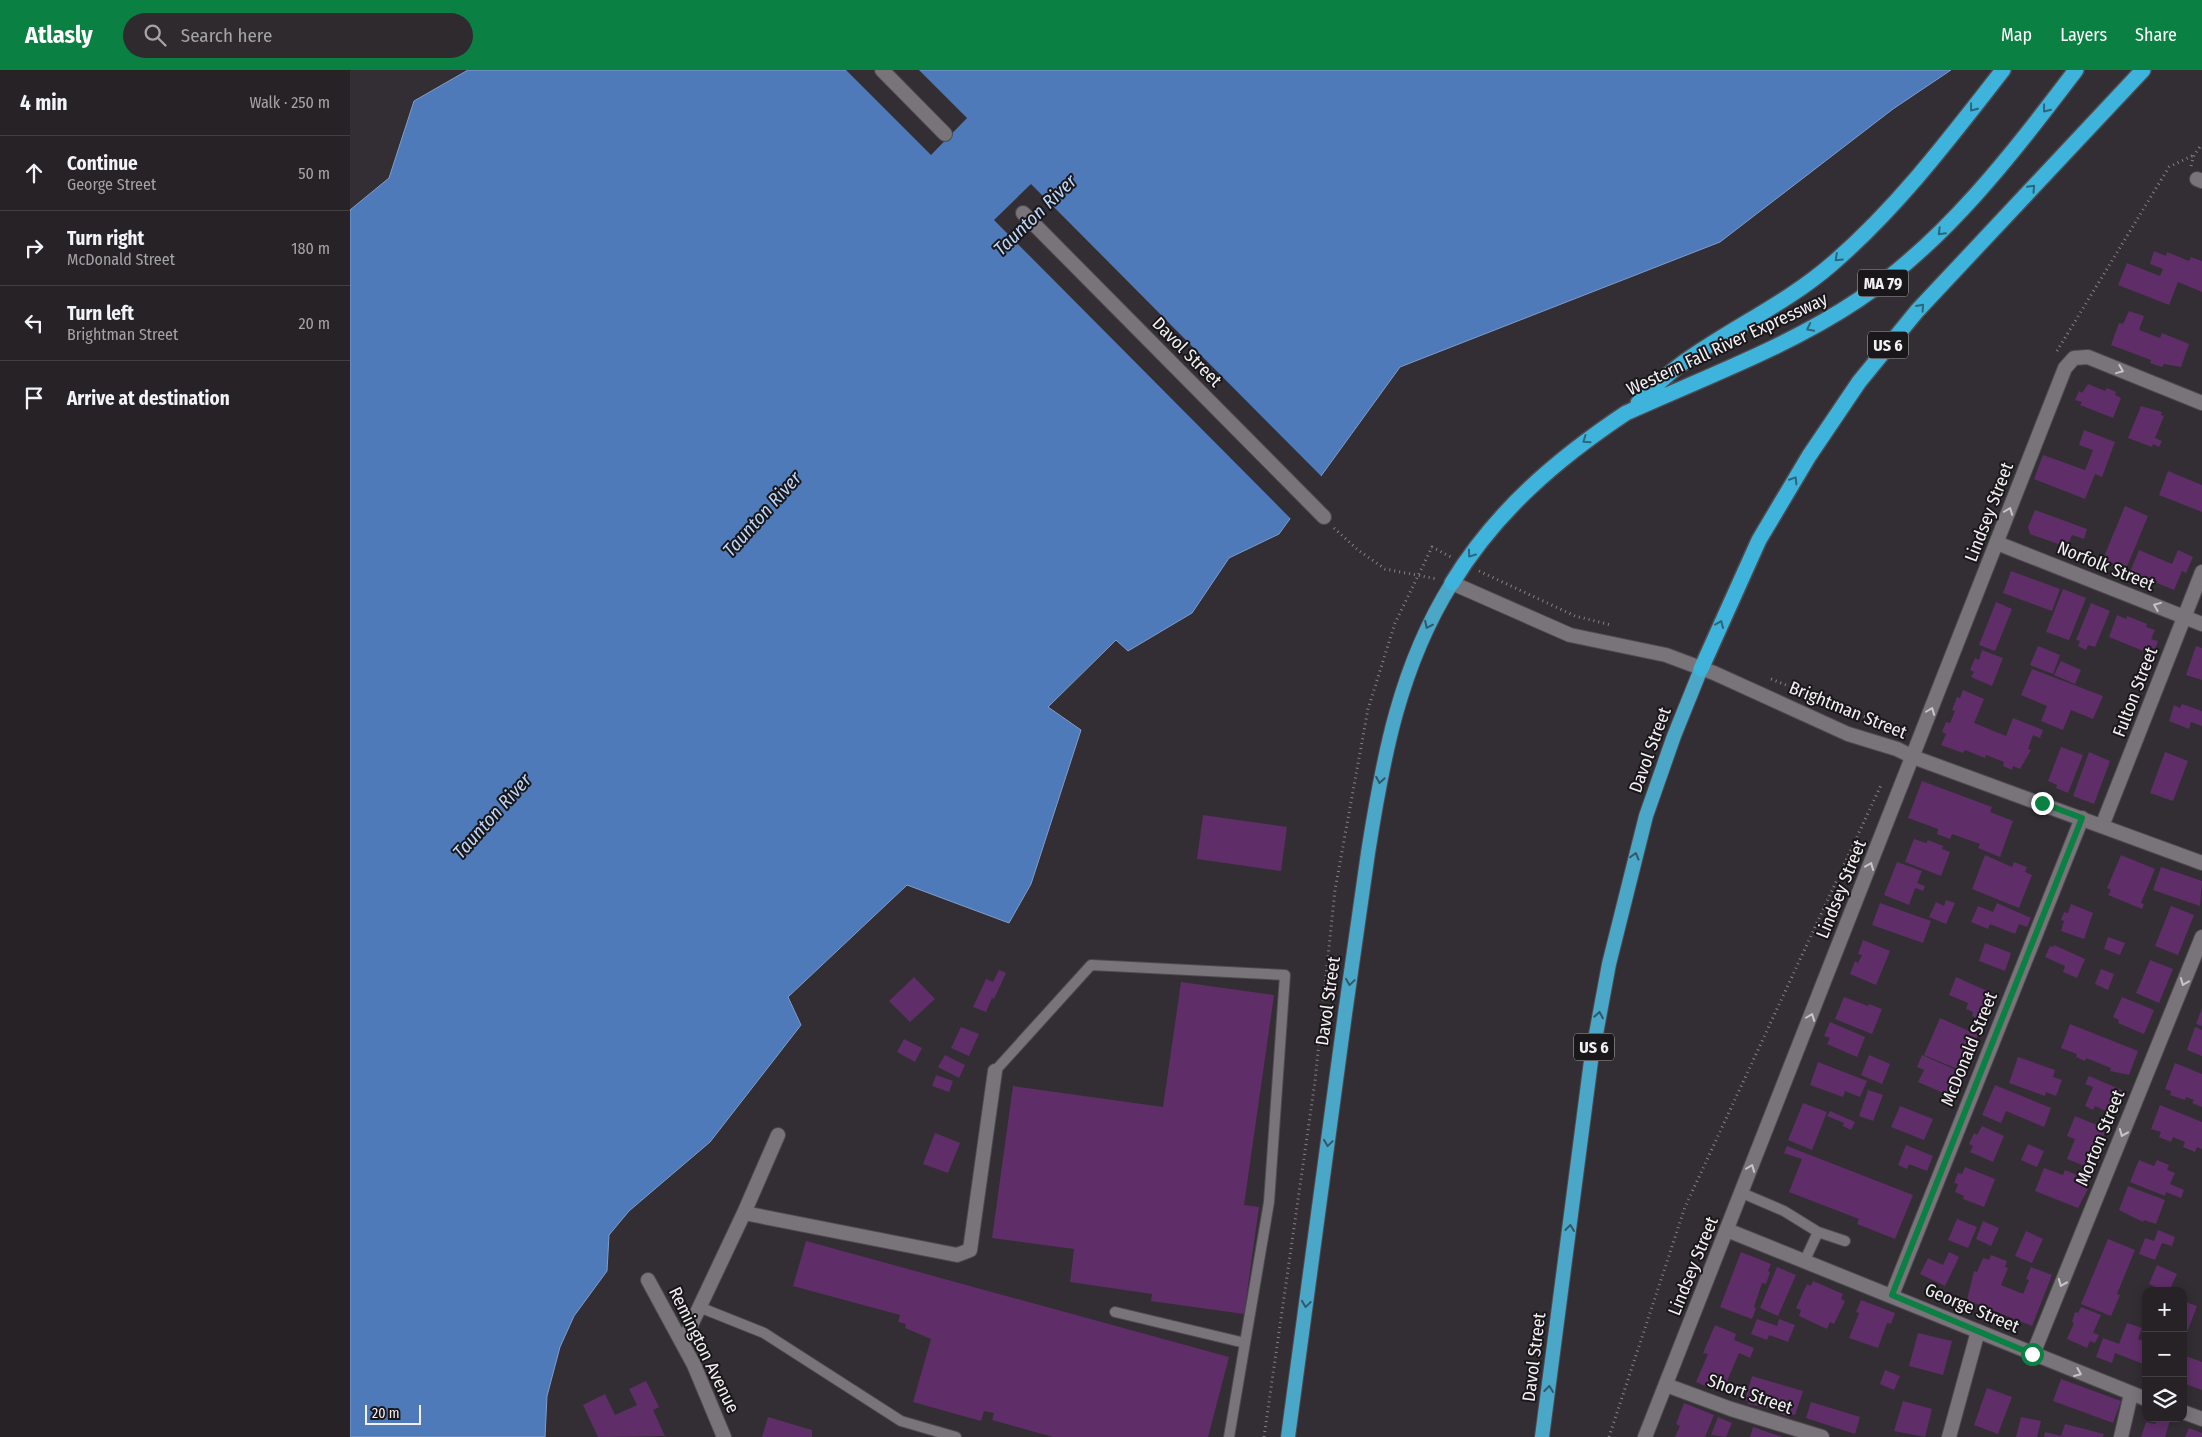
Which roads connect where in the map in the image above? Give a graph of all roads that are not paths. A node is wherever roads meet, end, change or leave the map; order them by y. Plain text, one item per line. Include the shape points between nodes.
1 (882, 70) edge
2 (2003, 70) edge
3 (2076, 70) edge
4 (2143, 70) edge
5 (945, 134) dead end
6 (1023, 213) dead end
7 (2202, 403) edge
8 (1626, 413) junction
9 (1324, 517) road end
10 (1997, 543) junction
11 (2202, 572) edge
12 (1452, 582) junction
13 (2184, 617) junction
14 (2202, 624) edge
15 (1701, 669) junction
16 (1913, 757) junction
17 (2082, 818) junction
18 (2102, 826) junction
19 (2202, 863) edge
20 (2202, 937) edge
21 (995, 1071) joint
22 (778, 1135) dead end
23 (1742, 1193) junction
24 (744, 1213) junction
25 (1727, 1230) junction
26 (1818, 1232) junction
27 (1845, 1241) dead end
28 (1805, 1260) junction
29 (648, 1280) dead end
30 (1892, 1295) junction
31 (699, 1307) junction
32 (1115, 1312) dead end
33 (1978, 1331) junction
34 (683, 1342) junction
35 (1245, 1343) junction
36 (2032, 1354) junction
37 (1666, 1385) junction
38 (2131, 1394) junction
39 (2142, 1398) edge
40 (2187, 1413) edge
41 (2202, 1419) edge
42 (724, 1437) edge
43 (956, 1437) edge
44 (1229, 1437) edge
45 (1288, 1437) edge
46 (1542, 1437) edge
47 (1645, 1437) edge
48 (1822, 1437) edge
49 (1949, 1437) edge
50 (2121, 1437) edge

1 - 5 street
2 -> 8 highway via 1929,164 1874,225 1832,264 1795,293 1680,365
3 -> 8 highway, Western Fall River Expressway / MA 79 via 1958,214 1922,250 1880,284 1838,313 1788,339
15 -> 4 highway, US 6 via 1760,540 1809,456 1859,382 1917,311
6 - 9 street, Davol Street
10 -> 7 street, Lindsey Street via 2065,368 2074,358 2088,357
8 -> 12 highway, Western Fall River Expressway via 1580,444 1536,481 1485,535
13 -> 10 street, Norfolk Street
16 -> 10 street, Lindsey Street
11 - 13 street, Fulton Street
12 - 15 street, Brightman Street via 1570,635 1666,655
12 -> 45 highway, Davol Street via 1414,656 1397,703 1386,752 1356,934
13 - 14 street, Norfolk Street
13 - 18 street, Fulton Street
15 - 16 street, Brightman Street via 1848,734
46 -> 15 highway, Davol Street / US 6 via 1602,995 1646,816
16 - 17 street, Brightman Street
23 -> 16 street, Lindsey Street
17 - 18 street, Brightman Street
17 - 30 street, McDonald Street
18 - 19 street, Brightman Street
20 -> 36 street, Morton Street
21 - 24 street via 970,1250 957,1255
21 - 35 lane via 1091,965 1285,975 1269,1202
22 - 24 street
23 - 25 street, Lindsey Street
23 - 26 lane via 1784,1210
24 - 31 street
25 - 28 street, George Street
25 - 37 street, Lindsey Street
26 - 27 lane
26 - 28 lane
28 - 30 street, George Street
29 - 34 street, Remington Avenue
30 - 33 street, George Street
31 - 34 street
31 - 43 lane via 764,1333 901,1421
32 - 35 lane
33 - 36 street, George Street
33 - 49 street
34 - 42 street, Remington Avenue
35 - 44 lane
36 -> 38 street, George Street
37 - 47 street, Lindsey Street
37 - 48 street, Short Street
38 - 39 street, George Street
38 - 50 street
40 - 41 street

